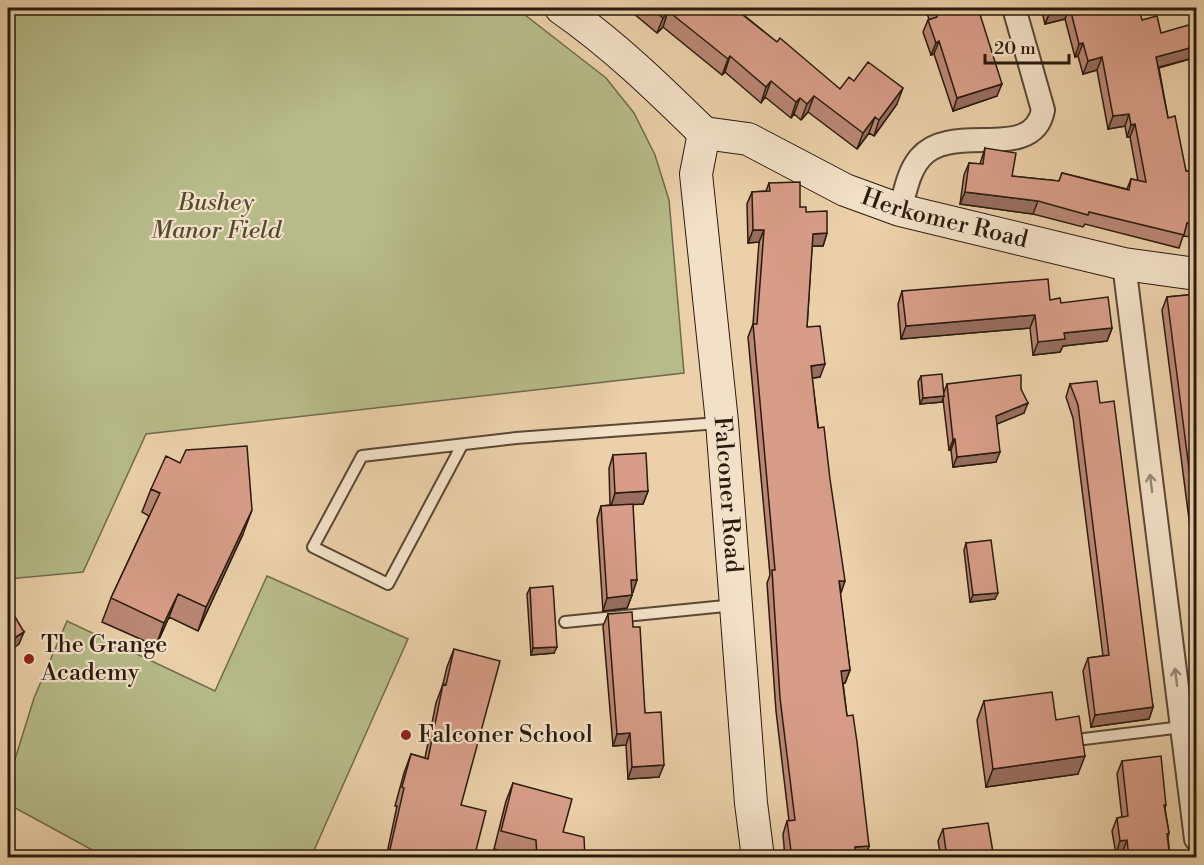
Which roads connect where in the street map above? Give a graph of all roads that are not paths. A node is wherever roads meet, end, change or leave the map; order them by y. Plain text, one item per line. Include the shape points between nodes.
1 (561, 8) edge
2 (1014, 8) edge
3 (704, 133) junction
4 (900, 210) junction
5 (1124, 264) junction
6 (1197, 274) edge
7 (722, 422) junction
8 (462, 445) junction
9 (736, 605) junction
10 (565, 622) dead end
11 (1187, 731) edge
12 (1084, 739) edge
13 (1197, 839) edge
14 (1197, 856) edge
15 (758, 858) edge
16 (1182, 858) edge

1 - 3 street via 642,72
2 - 4 street via 1043,110 1041,121 1026,135 1012,139 959,140 931,148 912,172
3 - 4 street, Herkomer Road via 748,139 845,190
3 - 7 street, Falconer Road via 696,174
4 - 5 street, Herkomer Road
5 - 6 street, Herkomer Road
11 -> 5 street
7 - 8 lane
7 - 9 street, Falconer Road
8 - 8 lane via 362,456 313,547 387,584
9 - 10 lane
9 - 15 street, Falconer Road
11 - 12 lane
11 - 13 street
14 - 16 lane

